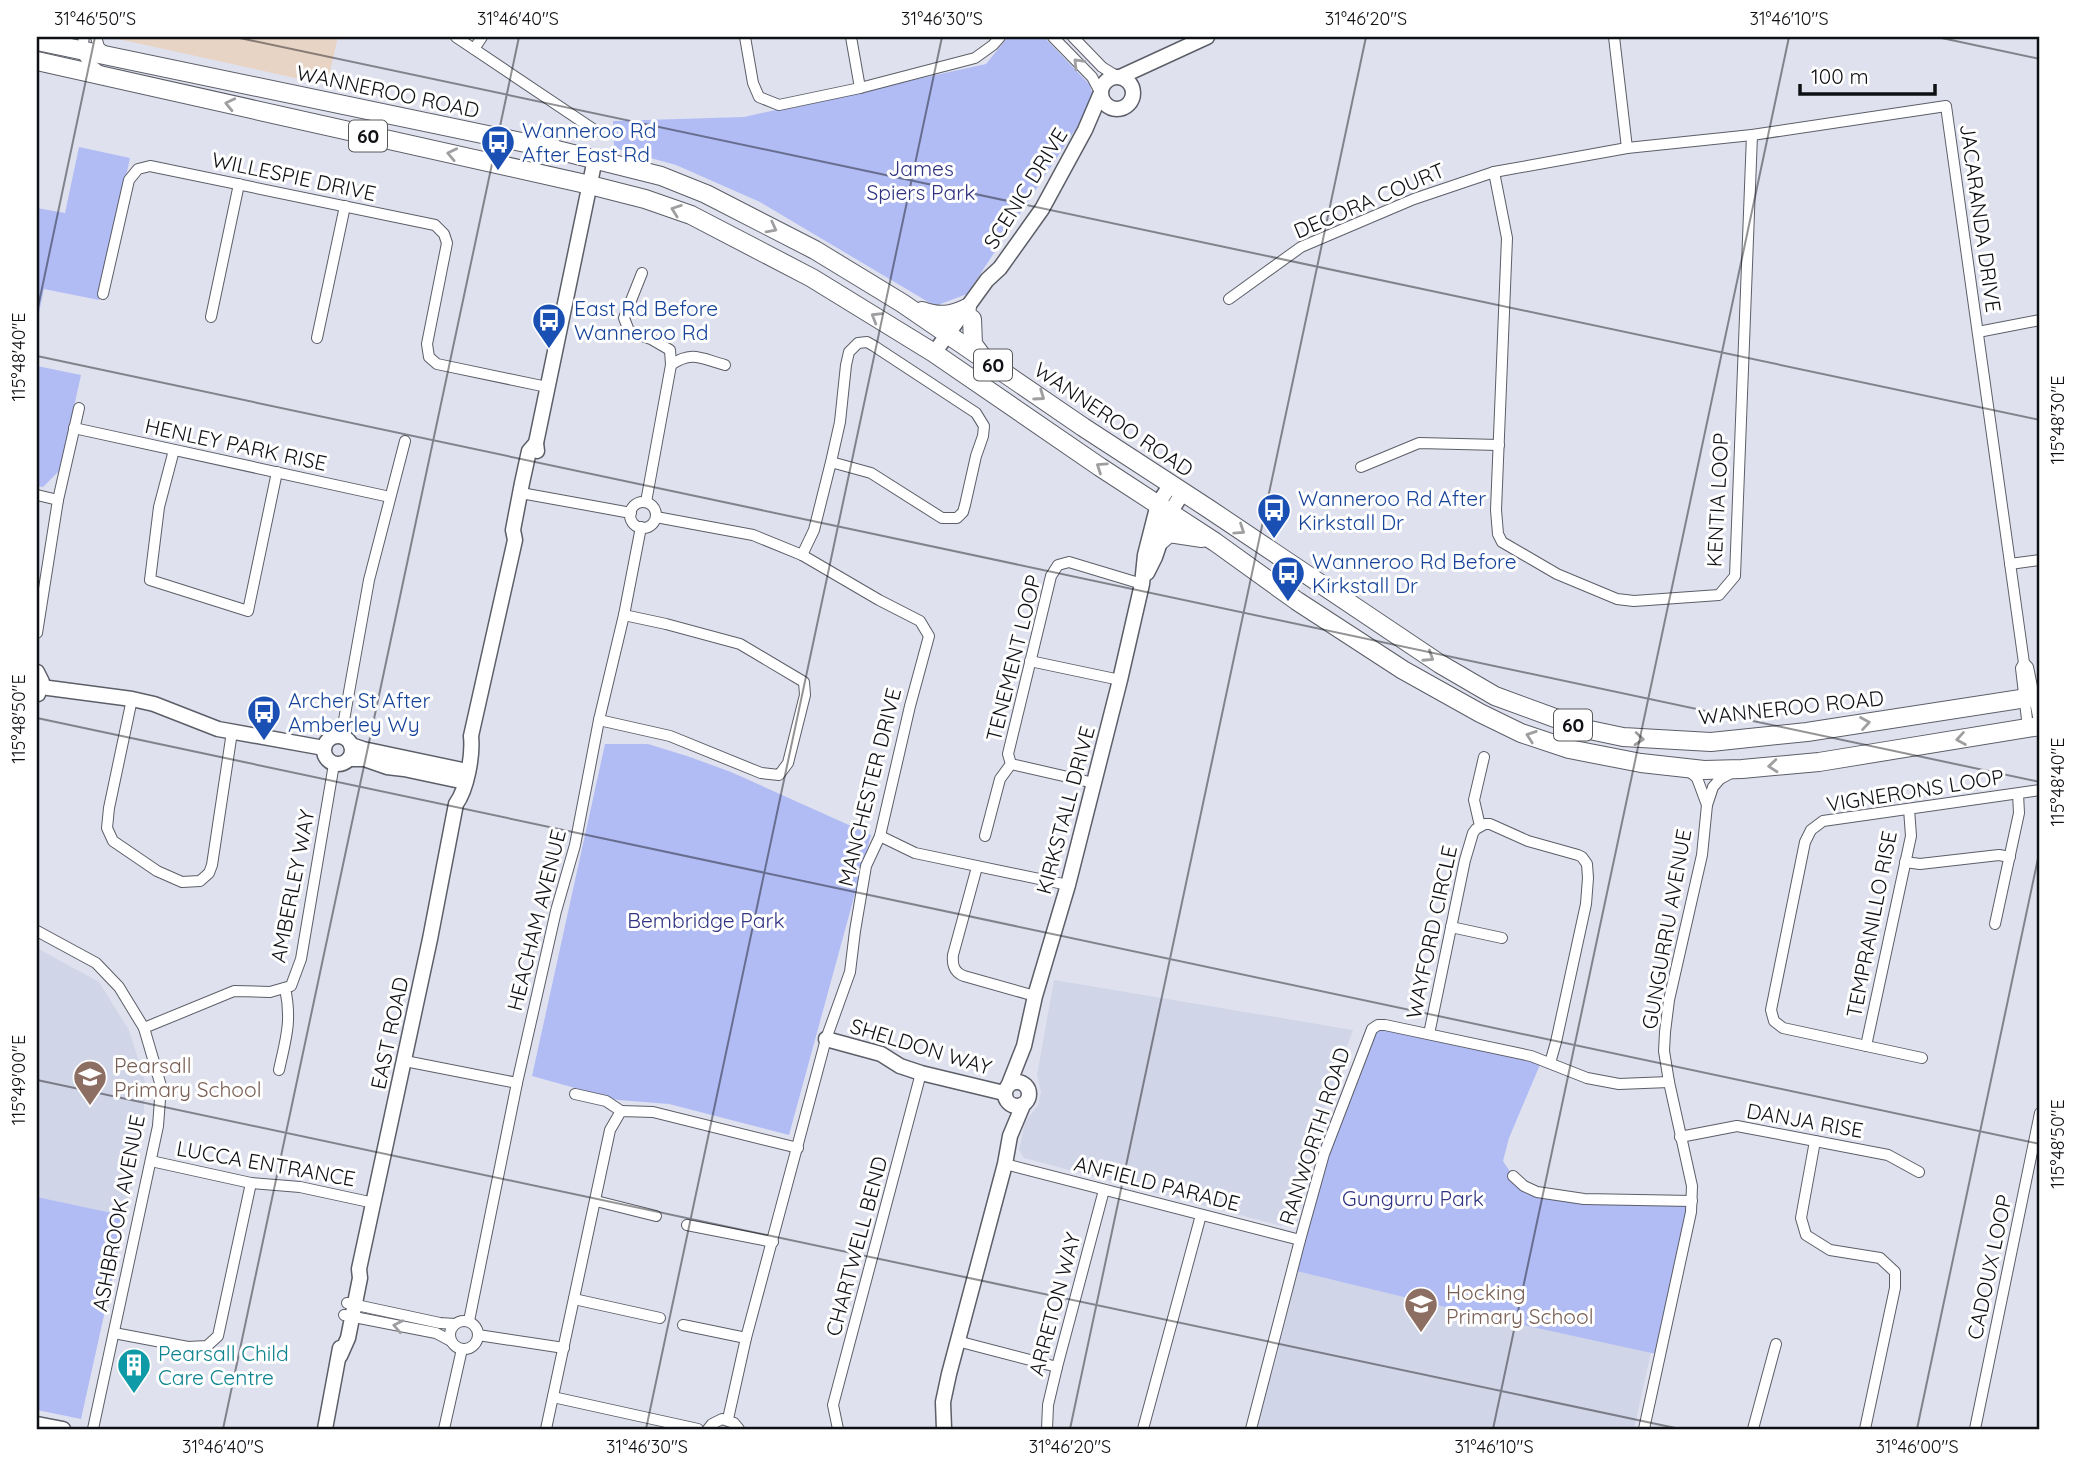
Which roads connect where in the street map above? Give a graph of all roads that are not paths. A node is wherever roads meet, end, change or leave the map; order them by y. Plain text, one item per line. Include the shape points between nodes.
1 (96, 37) edge
2 (456, 37) edge
3 (482, 37) edge
4 (745, 37) edge
5 (851, 37) edge
6 (1000, 37) edge
7 (1053, 37) edge
8 (1073, 37) edge
9 (1207, 37) edge
10 (1614, 37) edge
11 (37, 41) edge
12 (83, 43) edge
13 (474, 49) junction
14 (109, 55) junction
15 (1159, 60) junction
16 (37, 61) edge
17 (107, 76) junction
18 (1119, 77) junction
19 (860, 88) junction
20 (274, 91) junction
21 (1100, 93) junction
22 (1132, 96) junction
23 (1117, 109) junction
24 (1085, 130) junction
25 (596, 131) dead end
26 (1752, 135) junction
27 (368, 136) junction
28 (1627, 148) junction
29 (595, 159) junction
30 (1494, 172) junction
31 (239, 184) junction
32 (590, 185) junction
33 (345, 206) junction
34 (642, 273) dead end
35 (103, 294) dead end
36 (1229, 299) dead end
37 (902, 303) junction
38 (969, 314) junction
39 (211, 317) dead end
40 (2040, 320) edge
41 (1978, 332) junction
42 (954, 337) junction
43 (317, 338) dead end
44 (938, 356) junction
45 (984, 359) junction
46 (671, 365) junction
47 (725, 365) dead end
48 (547, 387) junction
49 (79, 408) dead end
50 (74, 428) junction
51 (405, 441) dead end
52 (1499, 445) junction
53 (174, 450) junction
54 (831, 462) junction
55 (1360, 467) dead end
56 (277, 472) junction
57 (1177, 488) junction
58 (525, 494) junction
59 (37, 495) edge
60 (390, 497) junction
61 (58, 500) junction
62 (646, 502) junction
63 (1164, 509) junction
64 (631, 513) junction
65 (656, 517) junction
66 (641, 527) junction
67 (1161, 540) junction
68 (1215, 542) junction
69 (802, 555) junction
70 (2040, 560) edge
71 (2010, 564) junction
72 (1142, 584) junction
73 (624, 615) junction
74 (37, 633) edge
75 (1030, 662) junction
76 (1120, 680) junction
77 (38, 685) edge
78 (2033, 697) edge
79 (132, 699) junction
80 (599, 719) junction
81 (2036, 727) edge
82 (232, 732) junction
83 (347, 747) junction
84 (324, 748) junction
85 (1484, 757) dead end
86 (334, 764) junction
87 (1011, 764) junction
88 (1687, 769) junction
89 (1742, 769) junction
90 (462, 776) junction
91 (1094, 783) junction
92 (2040, 790) edge
93 (2018, 794) junction
94 (1707, 805) junction
95 (1909, 809) junction
96 (1480, 826) junction
97 (880, 836) junction
98 (985, 836) dead end
99 (2010, 856) junction
100 (1905, 862) junction
101 (977, 867) junction
102 (1068, 885) junction
103 (1996, 924) dead end
104 (1451, 927) junction
105 (37, 931) edge
106 (1502, 938) dead end
107 (285, 988) junction
108 (1035, 996) junction
109 (144, 1028) junction
110 (1429, 1034) junction
111 (826, 1039) junction
112 (1024, 1046) junction
113 (1866, 1046) junction
114 (1922, 1058) dead end
115 (405, 1061) junction
116 (1550, 1063) junction
117 (279, 1070) dead end
118 (921, 1073) junction
119 (1668, 1082) junction
120 (517, 1083) junction
121 (1025, 1084) junction
122 (1007, 1093) junction
123 (575, 1094) dead end
124 (1023, 1105) junction
125 (621, 1111) junction
126 (2040, 1113) edge
127 (1010, 1136) junction
128 (1680, 1137) junction
129 (1815, 1141) junction
130 (798, 1148) junction
131 (150, 1161) junction
132 (1005, 1164) junction
133 (1919, 1172) dead end
134 (1513, 1176) dead end
135 (251, 1183) junction
136 (1104, 1190) junction
137 (596, 1201) junction
138 (1692, 1201) junction
139 (374, 1203) junction
140 (1201, 1215) junction
141 (656, 1216) dead end
142 (687, 1225) dead end
143 (1300, 1240) junction
144 (773, 1242) junction
145 (574, 1299) junction
146 (349, 1310) junction
147 (660, 1318) dead end
148 (469, 1321) junction
149 (455, 1324) junction
150 (683, 1325) dead end
151 (114, 1333) junction
152 (478, 1335) junction
153 (746, 1338) junction
154 (451, 1340) junction
155 (957, 1341) junction
156 (1776, 1344) dead end
157 (564, 1348) junction
158 (462, 1349) junction
159 (1057, 1367) junction
160 (553, 1397) junction
161 (728, 1419) junction
162 (37, 1424) edge
163 (63, 1429) edge
164 (93, 1429) edge
165 (325, 1429) edge
166 (444, 1429) edge
167 (546, 1429) edge
168 (698, 1429) edge
169 (708, 1429) edge
170 (739, 1429) edge
171 (838, 1429) edge
172 (944, 1429) edge
173 (1047, 1429) edge
174 (1143, 1429) edge
175 (1251, 1429) edge
176 (1644, 1429) edge
177 (1753, 1429) edge
178 (1865, 1429) edge
179 (1975, 1429) edge

1 - 14 street
2 - 13 street
3 - 13 street
4 - 19 street via 753,83 759,97 768,102 779,105
5 - 19 street
6 - 19 street via 975,58
21 -> 7 street via 1092,77
8 - 18 street via 1102,67
9 - 15 street
10 - 28 street
11 - 12 highway, WANNEROO ROAD / 60
12 - 14 highway, WANNEROO ROAD / 60
12 - 17 street via 91,65
13 - 25 street
14 - 20 highway, WANNEROO ROAD / 60
15 - 18 street
15 - 22 street
16 - 17 highway, 60
27 -> 17 highway, 60
18 - 21 street via 1105,82
18 - 22 street via 1130,84
20 - 27 highway, 60 via 371,117 377,128
20 - 29 highway, WANNEROO ROAD / 60
21 - 23 street via 1106,106
21 - 24 street, SCENIC DRIVE
22 - 23 street via 1127,105
23 - 24 street, SCENIC DRIVE
24 - 38 street, SCENIC DRIVE via 1042,209 1000,268 995,284
26 - 28 street, JACARANDA DRIVE
26 - 41 street, JACARANDA DRIVE via 1946,106
26 - 52 street, KENTIA LOOP via 1734,576 1719,595 1617,599 1557,574 1507,546 1499,534 1496,510
32 -> 27 highway, 60
28 - 30 street, JACARANDA DRIVE
29 - 32 street, EAST ROAD
29 -> 37 highway, WANNEROO ROAD / 60 via 661,176 706,194 815,250
30 - 36 street, DECORA COURT via 1414,199 1301,247
30 - 52 street, KENTIA LOOP via 1507,238
31 - 33 street, WILLESPIE DRIVE
31 - 35 street, WILLESPIE DRIVE via 150,166 138,169 129,180
31 - 39 street
44 -> 32 highway, 60 via 812,278 708,223 645,199
32 - 48 street, EAST ROAD
33 - 43 street
33 - 48 street, WILLESPIE DRIVE via 435,225 444,234 447,243 426,344 429,357 437,364
34 - 46 street via 625,318 629,331 670,349
37 - 38 highway via 938,316
37 - 42 highway, WANNEROO ROAD / 60
38 - 42 street, SCENIC DRIVE
38 - 45 highway via 973,344
40 - 41 street
41 - 71 street, JACARANDA DRIVE
42 - 44 street, SCENIC DRIVE
42 - 45 highway, WANNEROO ROAD / 60
63 -> 44 highway, 60
45 -> 57 highway, WANNEROO ROAD / 60
46 - 47 street via 694,356
46 - 62 street
48 - 58 street, EAST ROAD via 537,454
49 - 50 street
50 - 53 street, HENLEY PARK RISE
50 - 61 street
51 - 60 street
52 - 55 street via 1419,443
53 - 56 street, HENLEY PARK RISE
53 - 56 street via 159,507 150,580 248,611
54 - 54 street via 846,365 849,352 858,343 867,342 885,353 976,413 984,426 963,512 957,518 942,518 871,473
54 - 69 street via 814,530
56 - 60 street, HENLEY PARK RISE
57 - 63 street, KIRKSTALL DRIVE
57 -> 78 highway, WANNEROO ROAD / 60 via 1479,687 1534,712 1602,734 1712,742
58 - 64 street
58 - 90 street, EAST ROAD via 521,531 515,540 471,736 464,746
59 - 61 street
60 - 83 street via 369,580
61 - 74 street
62 - 64 street via 638,503
62 - 65 street
63 - 67 street, KIRKSTALL DRIVE
63 - 68 highway, 60
63 - 72 street, KIRKSTALL DRIVE via 1145,555
64 - 66 street via 634,524
65 - 66 street via 652,524
65 - 69 street, MANCHESTER DRIVE via 753,535
66 - 73 street, HEACHAM AVENUE
67 - 68 highway via 1169,533
67 - 72 street, KIRKSTALL DRIVE
88 -> 68 highway, 60 via 1569,749 1521,733 1403,670
69 - 97 street, MANCHESTER DRIVE via 920,621 929,636
70 - 71 street
71 - 78 street, JACARANDA DRIVE
72 - 75 street, TENEMENT LOOP via 1069,562 1058,565 1051,576
72 - 76 street, KIRKSTALL DRIVE
73 - 80 street, HEACHAM AVENUE
73 - 80 street via 740,644 804,682 805,695 788,763 779,775 761,773 670,736
75 - 76 street
75 - 87 street, TENEMENT LOOP via 1008,754
76 - 91 street, KIRKSTALL DRIVE
77 - 79 street
78 - 81 street, JACARANDA DRIVE
79 - 82 street
79 - 82 street via 107,828 113,841 182,882 200,881 212,865
80 - 120 street, HEACHAM AVENUE via 575,845
81 -> 89 highway, 60 via 1819,762
82 - 84 street
83 - 84 street via 328,740
83 - 86 street via 342,764
83 - 90 street
84 - 86 street
85 - 96 street via 1474,800
86 - 107 street, AMBERLEY WAY via 301,959 291,986
87 - 91 street, TENEMENT LOOP
87 - 98 street, TENEMENT LOOP via 1000,779
88 - 89 highway, 60
88 - 94 street, GUNGURRU AVENUE via 1697,778
89 - 94 street, GUNGURRU AVENUE via 1720,779
90 - 115 street, EAST ROAD via 462,795 456,804
91 - 102 street, KIRKSTALL DRIVE
92 - 93 street, VIGNERONS LOOP
93 - 95 street, VIGNERONS LOOP
93 - 99 street
94 - 119 street, GUNGURRU AVENUE via 1702,855 1669,1000 1664,1051
95 - 100 street, TEMPRANILLO RISE via 1911,836
95 - 113 street, VIGNERONS LOOP via 1823,821 1811,830 1771,1010 1774,1021 1783,1028
96 - 104 street, WAYFORD CIRCLE via 1465,860
96 - 116 street, WAYFORD CIRCLE via 1490,824 1582,857 1587,864 1586,904
97 - 101 street via 915,853
97 - 111 street, MANCHESTER DRIVE via 866,866 850,972
99 - 100 street
99 - 103 street
100 - 113 street, TEMPRANILLO RISE
101 - 102 street
101 - 108 street via 953,955 954,967 964,976
102 - 108 street, KIRKSTALL DRIVE
104 - 106 street
104 - 110 street, WAYFORD CIRCLE
105 - 109 street, ASHBROOK AVENUE via 96,963 119,987
107 - 109 street, AMBERLEY WAY via 234,990
107 - 117 street via 289,1028
108 - 112 street, KIRKSTALL DRIVE
109 - 131 street, ASHBROOK AVENUE via 161,1086
110 - 116 street, RANWORTH ROAD
110 - 143 street, RANWORTH ROAD via 1385,1025 1372,1029 1324,1154
111 - 118 street, SHELDON WAY via 881,1054
111 - 130 street, MANCHESTER DRIVE
112 - 121 street, KIRKSTALL DRIVE
112 - 122 street, KIRKSTALL DRIVE
113 - 114 street, VIGNERONS LOOP
115 - 120 street
115 - 139 street, EAST ROAD
116 - 119 street, RANWORTH ROAD via 1587,1078 1619,1084
118 - 122 street, SHELDON WAY
118 - 171 street, CHARTWELL BEND via 833,1405
119 - 128 street, GUNGURRU AVENUE
120 - 148 street, HEACHAM AVENUE
121 - 122 street via 1017,1082
121 - 124 street via 1029,1095
122 - 124 street via 1015,1106
122 - 127 street, KIRKSTALL DRIVE
123 - 125 street via 606,1101
124 - 127 street, KIRKSTALL DRIVE
125 - 130 street via 653,1112
125 - 137 street via 610,1130
126 - 179 street, CADOUX LOOP
127 - 132 street, KIRKSTALL DRIVE
128 - 129 street, DANJA RISE via 1737,1126
128 - 138 street, GUNGURRU AVENUE
129 - 133 street, DANJA RISE via 1888,1155
129 - 178 street via 1801,1218 1806,1235 1830,1250 1880,1258 1895,1272
130 - 144 street, MANCHESTER DRIVE
131 - 135 street, LUCCA ENTRANCE
131 - 151 street, ASHBROOK AVENUE
132 - 136 street, ANFIELD PARADE
132 - 155 street, KIRKSTALL DRIVE
134 - 138 street via 1537,1192 1584,1199
135 - 139 street, LUCCA ENTRANCE via 300,1187
135 - 151 street via 218,1336 207,1346 188,1347
136 - 140 street, ANFIELD PARADE
136 - 159 street, ARRETON WAY
137 - 141 street
137 - 145 street
138 - 176 street, GUNGURRU AVENUE
139 - 146 street, EAST ROAD
140 - 143 street, ANFIELD PARADE
140 - 174 street
142 - 144 street
143 - 175 street, RANWORTH ROAD
144 - 153 street, MANCHESTER DRIVE
145 - 147 street
145 - 157 street
146 - 149 street
154 -> 146 street
146 - 165 street, EAST ROAD via 348,1338
148 - 149 street
148 - 152 street
149 - 154 street
150 - 153 street
151 - 164 street, ASHBROOK AVENUE
152 - 157 street
152 - 158 street via 471,1347
153 - 161 street, MANCHESTER DRIVE
154 - 158 street
155 - 159 street
155 - 172 street, KIRKSTALL DRIVE via 943,1402
156 - 177 street
157 - 160 street
158 - 166 street
159 - 173 street, ARRETON WAY
160 - 167 street
160 - 168 street
161 - 169 street via 717,1420
161 - 170 street
162 - 163 street

